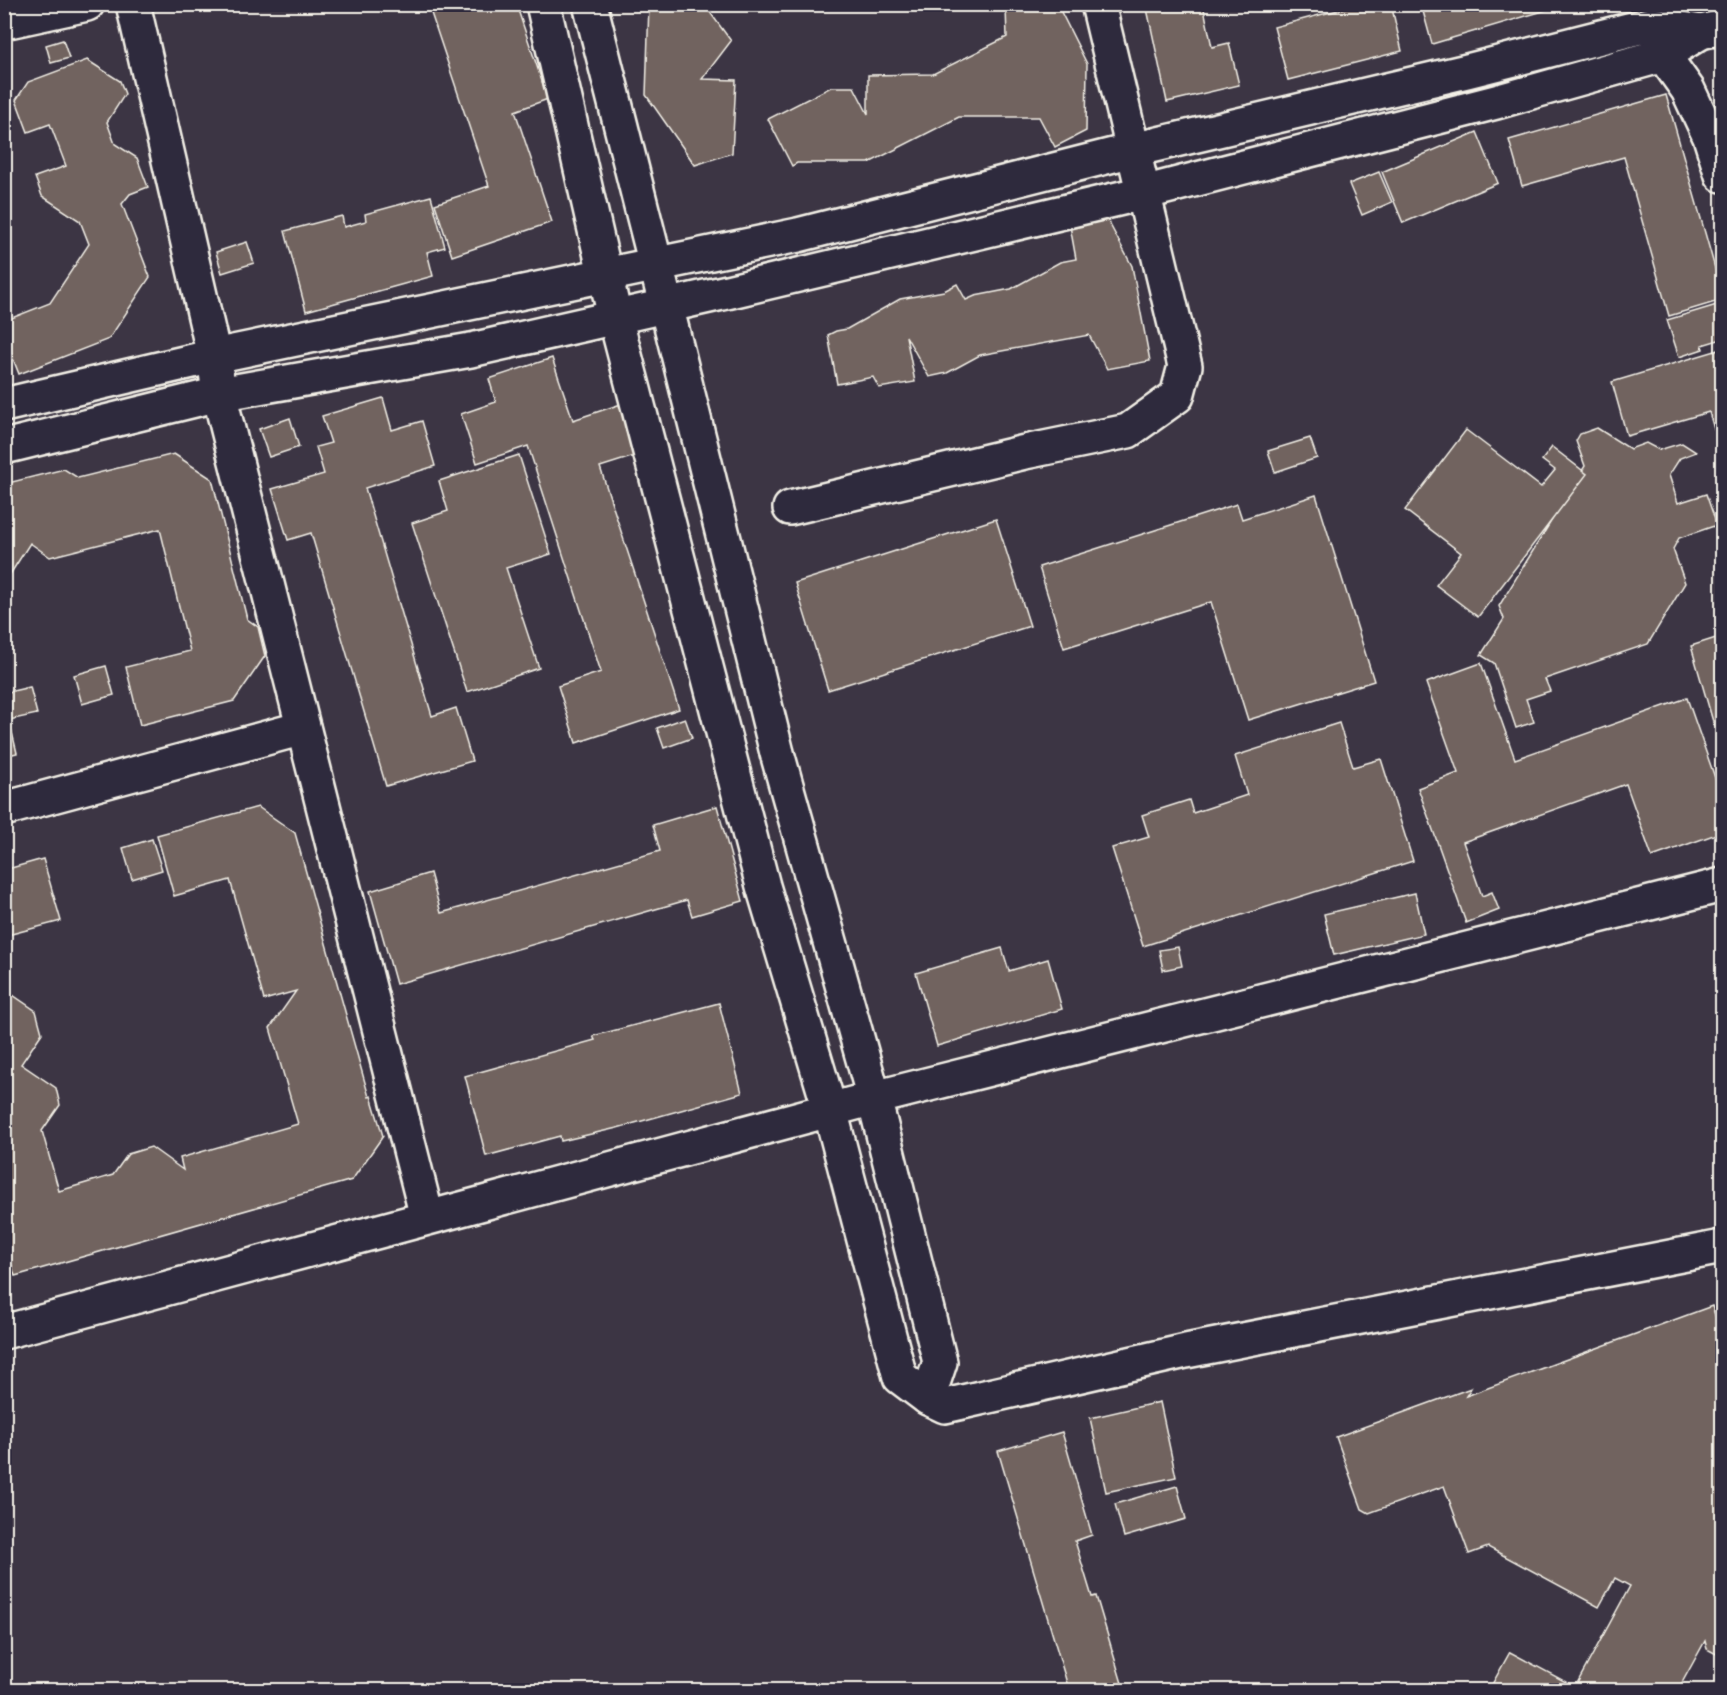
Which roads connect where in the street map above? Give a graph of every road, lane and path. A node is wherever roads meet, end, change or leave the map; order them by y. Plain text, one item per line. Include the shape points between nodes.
1 (87, 4) edge
2 (134, 4) edge
3 (543, 4) edge
4 (590, 4) edge
5 (1098, 4) edge
6 (1649, 14) edge
7 (4, 22) edge
8 (1712, 29) edge
9 (1663, 55) junction
10 (1133, 150) junction
11 (1722, 175) edge
12 (1143, 193) junction
13 (656, 265) junction
14 (605, 275) junction
15 (666, 306) junction
16 (615, 317) junction
17 (214, 356) junction
18 (219, 394) junction
19 (4, 405) edge
20 (4, 447) edge
21 (790, 508) dead end
22 (303, 728) junction
23 (4, 809) edge
24 (1722, 885) edge
25 (874, 1098) junction
26 (830, 1110) junction
27 (427, 1217) junction
28 (1722, 1246) edge
29 (4, 1332) edge
30 (928, 1398) junction

1 - 7 street
2 - 17 street
3 - 14 street
4 - 13 street
5 - 10 street
6 - 8 street
6 - 9 street
6 - 10 street via 1456,74
8 - 9 street
9 - 11 street via 1688,90
9 - 12 street
10 - 12 street
10 - 13 street via 798,236
12 - 15 street
12 - 21 street via 1185,366 1177,396 1128,431
13 - 14 street
13 - 15 street
14 - 16 street
14 - 17 street
15 - 16 street
15 - 25 street via 777,753
16 - 18 street via 471,350
16 - 26 street via 763,886
17 - 18 street
17 - 19 street
18 - 20 street
18 - 22 street
22 - 23 street
22 - 27 street
24 - 25 street
25 - 26 street
25 - 30 street via 940,1362
26 - 27 street
26 - 30 street via 900,1377
27 - 29 street
28 - 30 street via 1186,1351 945,1406

